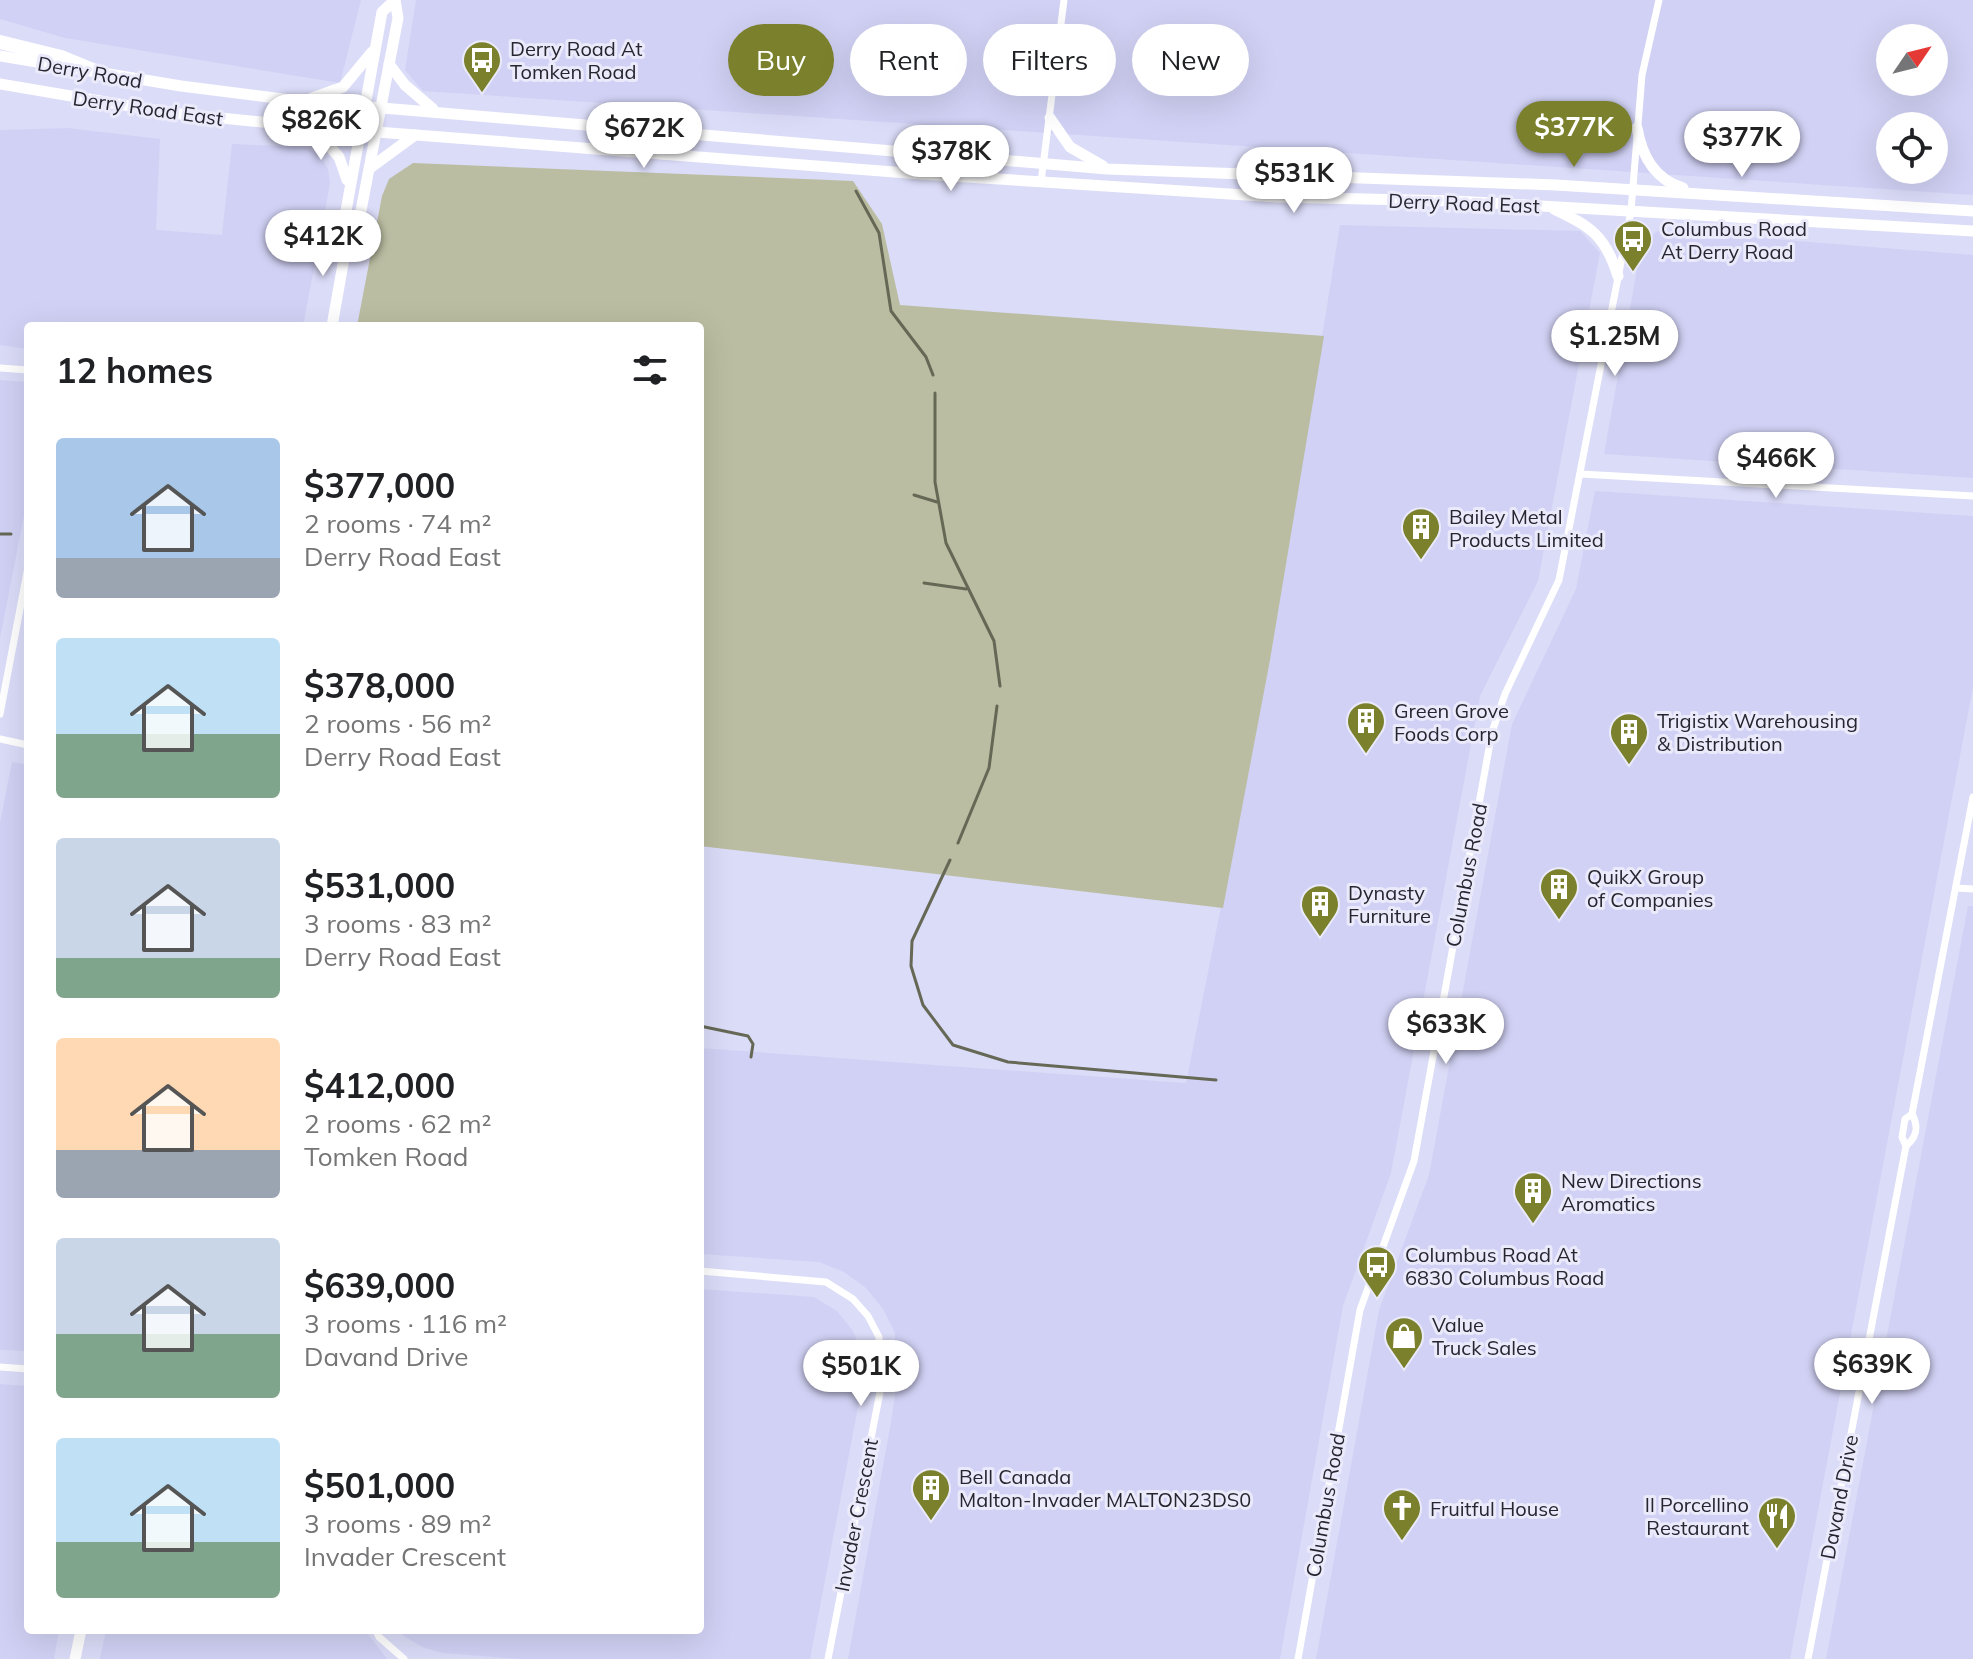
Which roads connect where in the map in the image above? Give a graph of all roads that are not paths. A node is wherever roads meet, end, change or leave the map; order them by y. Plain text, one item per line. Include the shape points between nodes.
1 (394, 0) edge
2 (1064, 0) edge
3 (1659, 0) edge
4 (0, 42) edge
5 (375, 49) junction
6 (0, 56) edge
7 (389, 64) junction
8 (105, 75) junction
9 (0, 84) edge
10 (181, 86) joint
11 (299, 101) junction
12 (363, 106) junction
13 (379, 107) junction
14 (435, 110) junction
15 (1050, 118) junction
16 (312, 127) junction
17 (1637, 128) junction
18 (358, 130) junction
19 (375, 132) junction
20 (415, 135) junction
21 (1044, 162) junction
22 (370, 168) junction
23 (1107, 169) junction
24 (1041, 182) junction
25 (349, 184) junction
26 (1634, 191) junction
27 (1698, 193) junction
28 (1549, 206) junction
29 (1631, 211) junction
30 (1973, 211) edge
31 (1973, 231) edge
32 (348, 236) junction
33 (1618, 276) junction
34 (333, 322) edge
35 (0, 368) edge
36 (24, 370) edge
37 (1581, 474) junction
38 (1973, 496) edge
39 (24, 588) edge
40 (0, 714) edge
41 (0, 739) edge
42 (24, 744) edge
43 (1973, 797) edge
44 (1956, 888) junction
45 (1973, 889) edge
46 (704, 1271) edge
47 (0, 1367) edge
48 (24, 1369) edge
49 (80, 1634) edge
50 (378, 1634) edge
51 (75, 1659) edge
52 (404, 1659) edge
53 (828, 1659) edge
54 (1298, 1659) edge
55 (1808, 1659) edge

1 - 5 main road via 382,12
1 - 7 main road via 398,18
2 - 15 street
3 - 17 street, Columbus Road via 1644,57
4 - 8 highway
5 - 11 main road via 343,87
5 - 12 main road
6 - 8 main road, Derry Road
7 - 13 main road
7 - 14 main road
8 - 10 main road, Derry Road
9 - 16 main road, Derry Road East via 171,113
10 - 11 main road, Derry Road East
11 - 12 main road, Derry Road East
12 - 13 main road, Derry Road East
12 - 18 main road
13 - 14 main road, Derry Road East
13 - 19 main road
14 - 21 main road, Derry Road East
15 - 21 street
15 - 23 main road via 1070,147
16 - 18 main road, Derry Road East
16 - 25 main road via 339,157
17 - 26 street, Columbus Road
17 - 27 main road via 1640,148 1652,169 1671,184
18 - 19 main road, Derry Road East
18 - 25 main road
19 - 20 main road, Derry Road East
19 - 22 main road
20 - 22 main road
20 - 24 main road, Derry Road East
21 - 23 main road, Derry Road East
21 - 24 street
22 - 32 main road via 358,226
23 - 26 main road, Derry Road East
24 - 28 main road, Derry Road East
25 - 32 main road via 344,222
26 - 27 main road, Derry Road East
26 - 29 street, Columbus Road
27 - 30 main road, Derry Road East
28 - 29 main road, Derry Road East
28 - 33 main road via 1597,233
29 - 31 main road, Derry Road East
29 - 33 street, Columbus Road
32 - 34 main road
33 - 37 street, Columbus Road
35 - 36 street
37 - 38 street
37 - 54 street, Columbus Road via 1559,580 1492,732 1414,1161 1360,1310
39 - 40 street
41 - 42 street
43 - 44 street, Davand Drive
44 - 45 street
44 - 55 street, Davand Drive via 1912,1114 1917,1123 1914,1140 1906,1146
46 - 53 street, Invader Crescent via 826,1282 853,1299 879,1337 881,1387
47 - 48 street
49 - 51 main road
50 - 52 street

